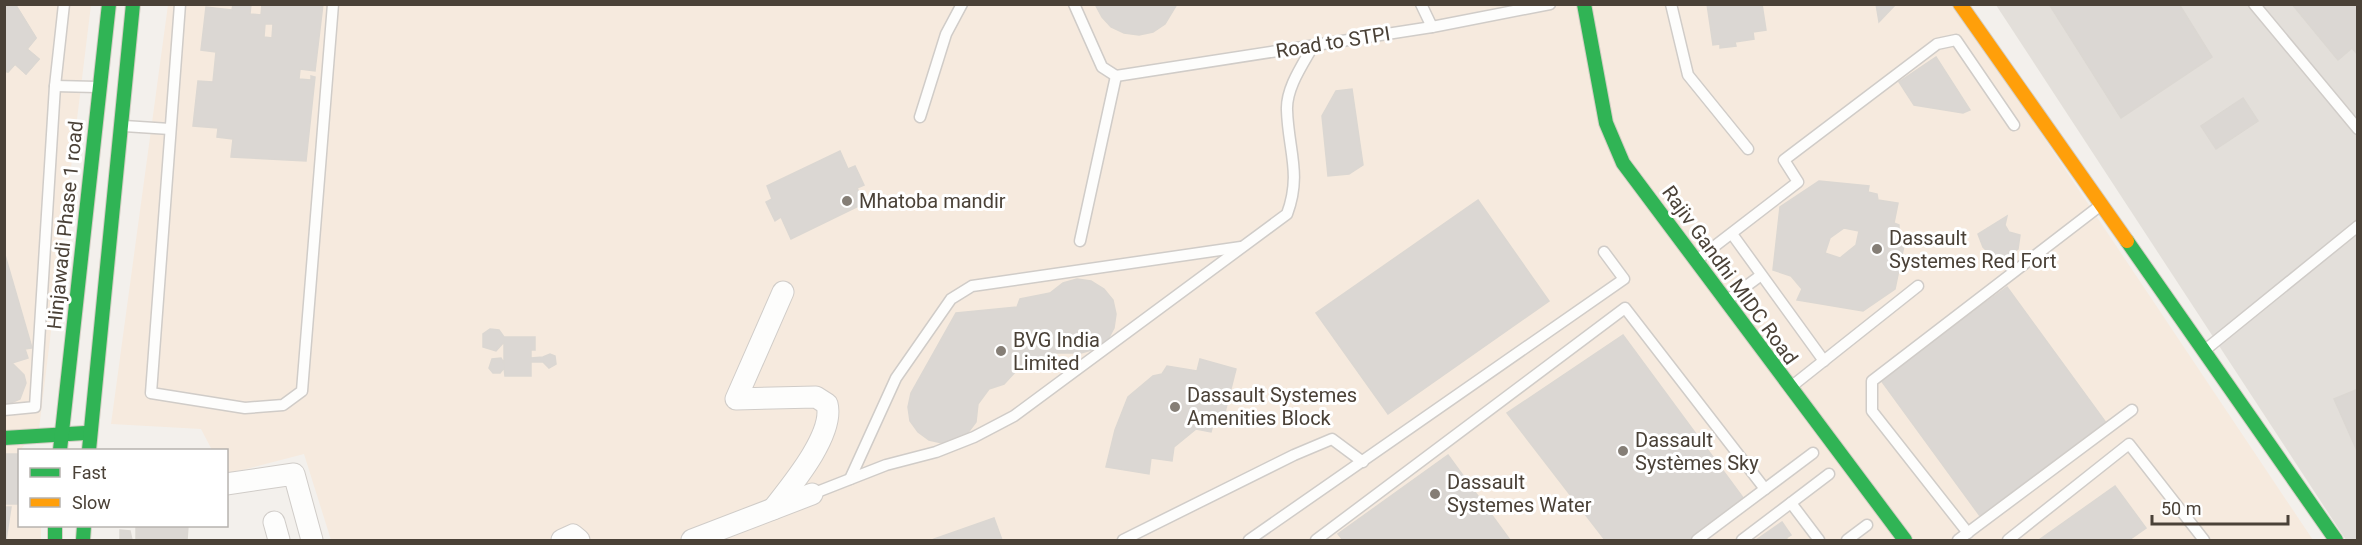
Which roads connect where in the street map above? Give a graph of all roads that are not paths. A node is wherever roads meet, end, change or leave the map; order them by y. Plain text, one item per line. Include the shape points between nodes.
1 (64, 4) edge
2 (109, 4) edge
3 (133, 4) edge
4 (180, 4) edge
5 (333, 4) edge
6 (962, 4) edge
7 (1074, 4) edge
8 (1421, 4) edge
9 (1550, 4) edge
10 (1584, 4) edge
11 (1671, 4) edge
12 (1960, 4) edge
13 (2254, 4) edge
14 (1432, 27) junction
15 (1313, 46) junction
16 (1116, 76) junction
17 (55, 86) junction
18 (100, 87) junction
19 (920, 117) dead end
20 (121, 125) junction
21 (2014, 125) dead end
22 (171, 129) junction
23 (2358, 129) edge
24 (1748, 149) dead end
25 (2101, 205) junction
26 (2358, 226) edge
27 (1732, 234) junction
28 (1080, 241) dead end
29 (1245, 247) junction
30 (1604, 252) dead end
31 (1696, 261) junction
32 (1760, 276) junction
33 (1918, 286) dead end
34 (783, 292) dead end
35 (1724, 302) junction
36 (2203, 352) junction
37 (1824, 361) junction
38 (1790, 388) junction
39 (4, 410) edge
40 (2132, 410) dead end
41 (61, 433) junction
42 (91, 433) junction
43 (4, 438) edge
44 (1802, 438) dead end
45 (60, 449) edge
46 (89, 449) edge
47 (1813, 453) junction
48 (1363, 462) junction
49 (1832, 478) joint
50 (850, 479) junction
51 (228, 483) edge
52 (1765, 489) junction
53 (812, 494) joint
54 (1791, 503) junction
55 (773, 509) junction
56 (1867, 524) dead end
57 (1968, 533) junction
58 (312, 540) edge
59 (562, 540) edge
60 (579, 540) edge
61 (692, 540) edge
62 (1123, 540) edge
63 (1249, 540) edge
64 (1316, 540) edge
65 (1697, 540) edge
66 (1742, 540) edge
67 (1819, 540) edge
68 (1846, 540) edge
69 (1905, 540) edge
70 (1958, 540) edge
71 (2008, 540) edge
72 (2204, 540) edge
73 (2336, 540) edge

1 - 17 lane
2 - 18 main road, Hinjawadi Phase 1 road
3 - 20 main road
4 - 22 lane
5 - 22 lane via 302,391 283,405 245,408 151,393
6 - 19 lane via 946,34
7 - 16 lane via 1102,67
8 - 14 lane
9 - 14 lane, Road to STPI
10 - 31 main road, Rajiv Gandhi MIDC Road via 1606,123 1623,163
11 - 24 lane via 1688,75
12 - 25 main road
13 - 23 lane
14 - 15 lane, Road to STPI
15 - 16 lane, Road to STPI
15 - 29 lane via 1290,92 1287,109 1295,163 1291,203 1287,214
16 - 28 lane
17 - 18 lane
17 - 39 lane via 35,406
18 - 41 main road, Hinjawadi Phase 1 road
20 - 22 lane
20 - 42 main road
21 - 27 lane via 1956,40 1937,44 1784,160 1798,182
25 - 36 main road
25 - 57 lane via 1872,381 1872,411
26 - 36 lane
27 - 31 lane
27 - 32 lane
29 - 50 lane via 1014,416 936,452
29 - 50 lane via 972,286 951,299 896,378
30 - 48 lane via 1624,279
31 - 35 main road, Rajiv Gandhi MIDC Road
32 - 35 lane
32 - 37 lane
33 - 37 lane
34 - 55 street via 736,399 816,397 827,404 829,413 817,446
35 - 38 main road, Rajiv Gandhi MIDC Road
36 - 73 main road
37 - 38 lane
38 - 69 main road, Rajiv Gandhi MIDC Road
40 - 57 lane
41 - 42 main road
41 - 43 main road
41 - 45 main road, Hinjawadi Phase 1 road
42 - 46 main road
44 - 47 main road
47 - 49 main road
47 - 52 lane
48 - 62 lane via 1332,439
48 - 63 lane
49 - 54 lane
50 - 53 lane
51 - 58 street via 294,474
52 - 64 lane via 1625,308
52 - 65 lane
53 - 55 street
54 - 66 lane
54 - 67 lane
55 - 61 street
56 - 68 lane
57 - 70 lane
59 - 60 street via 573,535
71 - 72 lane via 2129,444

